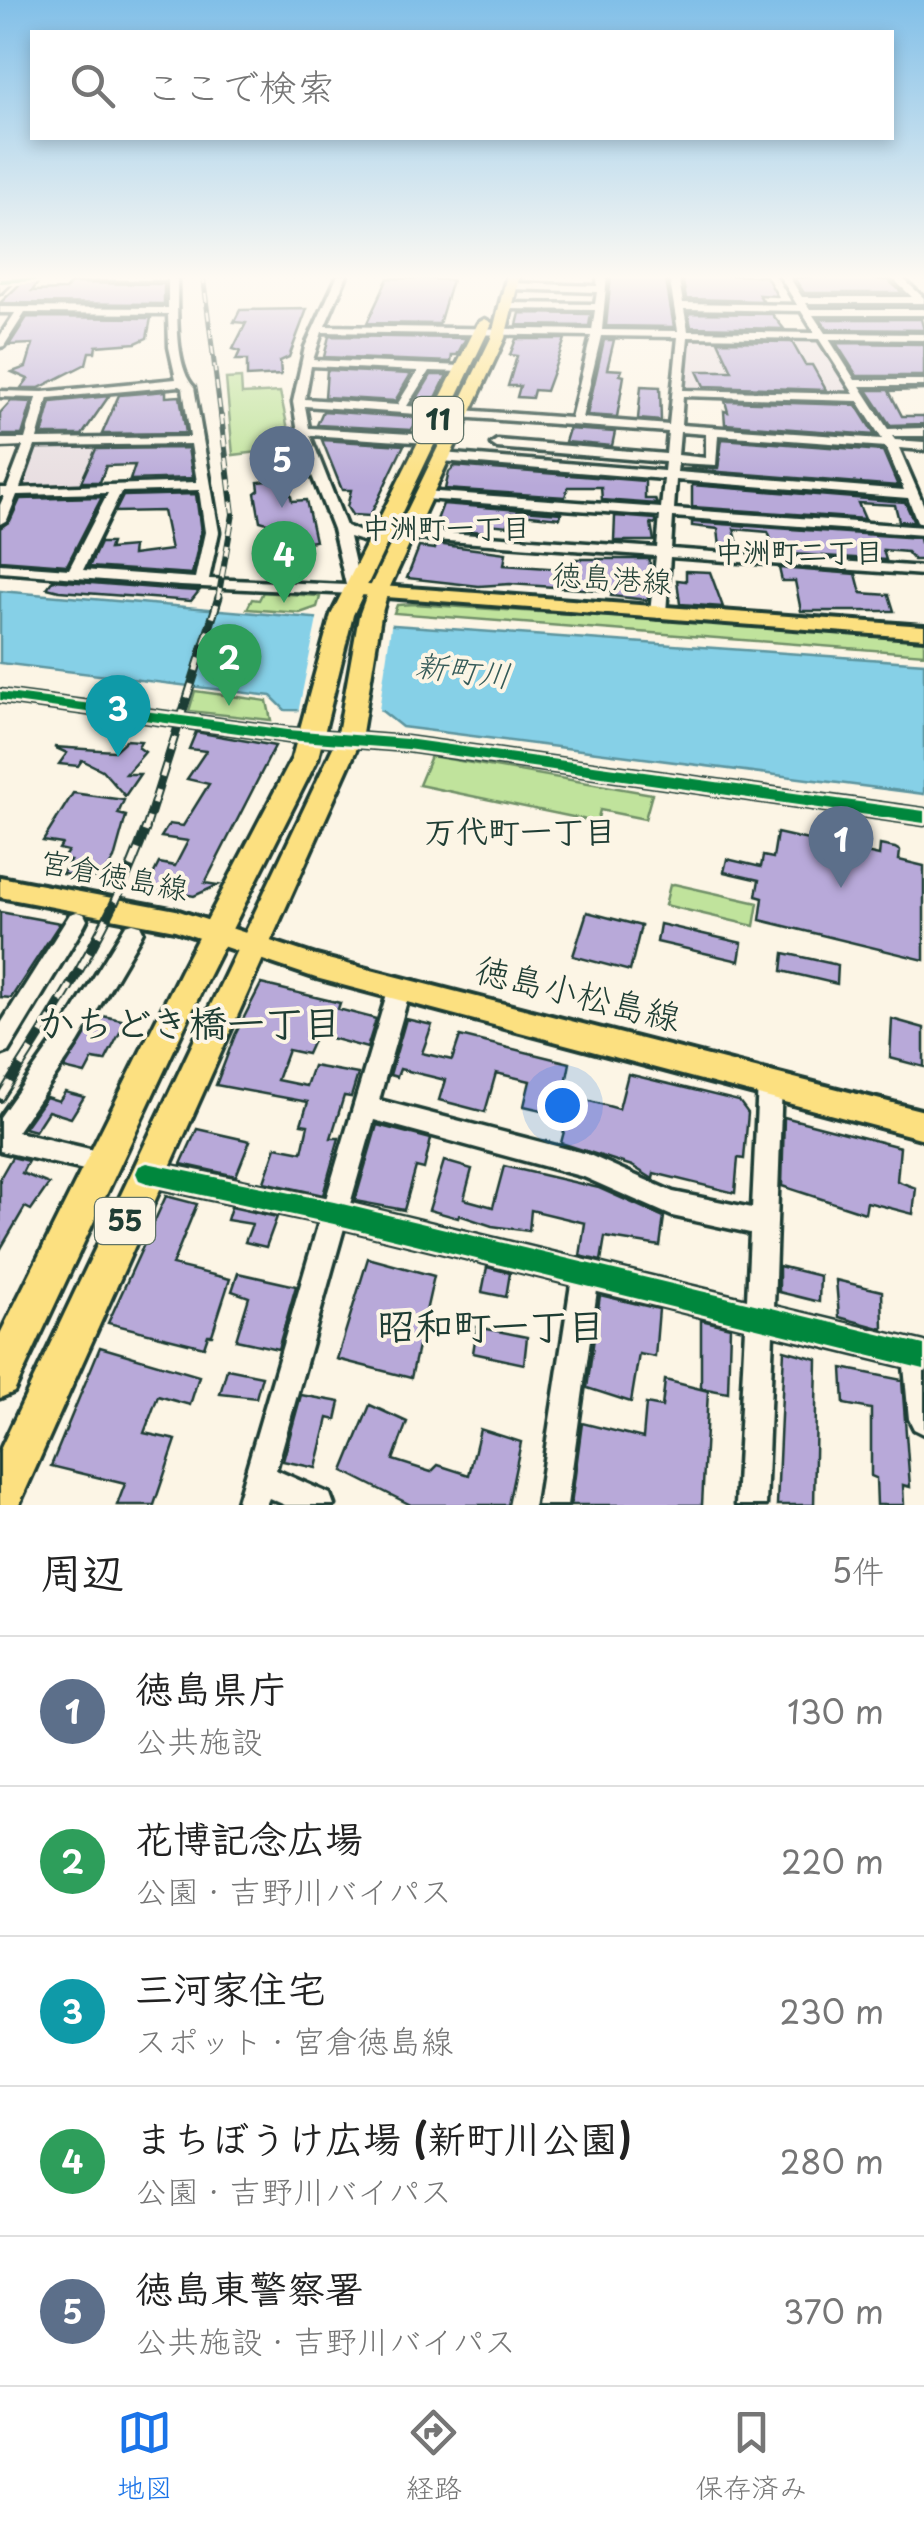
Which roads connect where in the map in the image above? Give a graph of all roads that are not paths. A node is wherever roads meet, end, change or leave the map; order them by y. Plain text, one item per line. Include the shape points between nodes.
1 (174, 345) edge
2 (312, 345) edge
3 (480, 345) edge
4 (485, 345) edge
5 (595, 345) edge
6 (682, 345) edge
7 (829, 345) edge
8 (305, 363) junction
9 (426, 367) junction
10 (463, 369) junction
11 (182, 382) junction
12 (924, 382) edge
13 (853, 383) junction
14 (678, 393) junction
15 (0, 394) edge
16 (43, 394) junction
17 (863, 398) junction
18 (299, 402) junction
19 (400, 408) junction
20 (442, 412) junction
21 (462, 413) junction
22 (576, 421) junction
23 (675, 428) junction
24 (712, 430) junction
25 (302, 431) junction
26 (924, 432) edge
27 (887, 438) junction
28 (428, 439) junction
29 (198, 440) junction
30 (0, 444) edge
31 (30, 444) junction
32 (497, 444) dead end
33 (924, 446) edge
34 (442, 457) junction
35 (673, 459) junction
36 (672, 476) junction
37 (206, 486) junction
38 (916, 487) edge
39 (115, 491) junction
40 (6, 492) edge
41 (424, 495) junction
42 (668, 512) junction
43 (0, 520) edge
44 (924, 521) edge
45 (340, 529) junction
46 (924, 531) edge
47 (404, 536) junction
48 (380, 538) junction
49 (663, 552) junction
50 (0, 568) edge
51 (924, 571) edge
52 (74, 574) junction
53 (201, 582) junction
54 (354, 590) junction
55 (378, 591) junction
56 (658, 613) junction
57 (924, 632) edge
58 (0, 696) edge
59 (316, 726) junction
60 (352, 729) junction
61 (924, 817) edge
62 (0, 887) edge
63 (77, 920) dead end
64 (133, 931) dead end
65 (215, 933) junction
66 (252, 945) junction
67 (400, 987) junction
68 (0, 1045) edge
69 (770, 1082) junction
70 (365, 1107) junction
71 (924, 1125) edge
72 (0, 1139) edge
73 (102, 1162) junction
74 (147, 1174) junction
75 (334, 1213) junction
76 (761, 1223) junction
77 (585, 1277) junction
78 (758, 1318) junction
79 (920, 1357) edge
80 (0, 1378) edge
81 (924, 1419) edge
82 (254, 1491) edge
83 (0, 1498) edge
84 (319, 1505) edge
85 (552, 1505) edge
86 (751, 1505) edge

1 - 11 street
2 - 8 street
3 - 10 highway, 11
4 - 21 highway, 11
5 - 22 street
6 - 14 street
7 - 13 street
8 - 9 street
8 - 18 street
9 - 10 street
9 - 19 street
10 - 20 highway, 11
11 - 16 street
11 - 29 street
12 - 13 street
13 - 17 street
14 - 17 street
14 - 23 street
15 - 16 street
16 - 31 street
17 - 27 street
18 - 19 street
18 - 25 street
19 - 20 street
20 - 21 street
20 - 28 highway, 11
21 - 22 street
21 - 34 highway, 11
22 - 23 street
23 - 24 street
23 - 35 street
24 - 27 street
24 - 35 street via 712,462
25 - 28 street
25 - 45 street
26 - 27 street
27 - 33 street
27 - 38 street
28 - 48 highway, 11
29 - 31 street
29 - 37 street
30 - 31 street
31 - 40 street
32 - 35 street
34 - 36 street
34 - 41 highway, 11
35 - 36 street
36 - 38 street
36 - 42 street
37 - 39 street
37 - 53 street via 212,532
38 - 44 street
39 - 40 street
39 - 52 street
40 - 43 street
41 - 42 street
41 - 47 highway, 11
42 - 46 street
42 - 49 street
45 - 48 street
45 - 54 street
47 - 48 street
47 - 49 street
47 - 55 highway, 11
48 - 54 highway, 11
49 - 51 street
49 - 56 street
50 - 52 street
52 - 53 street
53 - 54 street
54 - 55 main road, 徳島港線
54 - 59 highway, 11
55 - 56 main road, 徳島港線
55 - 60 highway, 11
56 - 57 main road, 徳島港線
58 - 59 street
59 - 60 street
59 - 65 highway, 55
60 - 61 street
60 - 66 highway, 55
62 - 65 main road, 宮倉徳島線
63 - 68 street
64 - 72 street
65 - 66 main road, 徳島小松島線
65 - 73 highway, 55
66 - 67 main road, 徳島小松島線
66 - 74 highway, 55
67 - 69 main road, 徳島小松島線
67 - 70 street
69 - 71 main road, 徳島小松島線
69 - 76 street
70 - 75 street
70 - 76 street via 587,1166 672,1204
72 - 73 street
73 - 80 highway, 55
74 - 75 street
74 - 83 highway, 55
75 - 77 street
75 - 82 street
76 - 78 street
77 - 78 street
77 - 85 street
78 - 79 street
78 - 86 street
79 - 81 street
82 - 84 street

